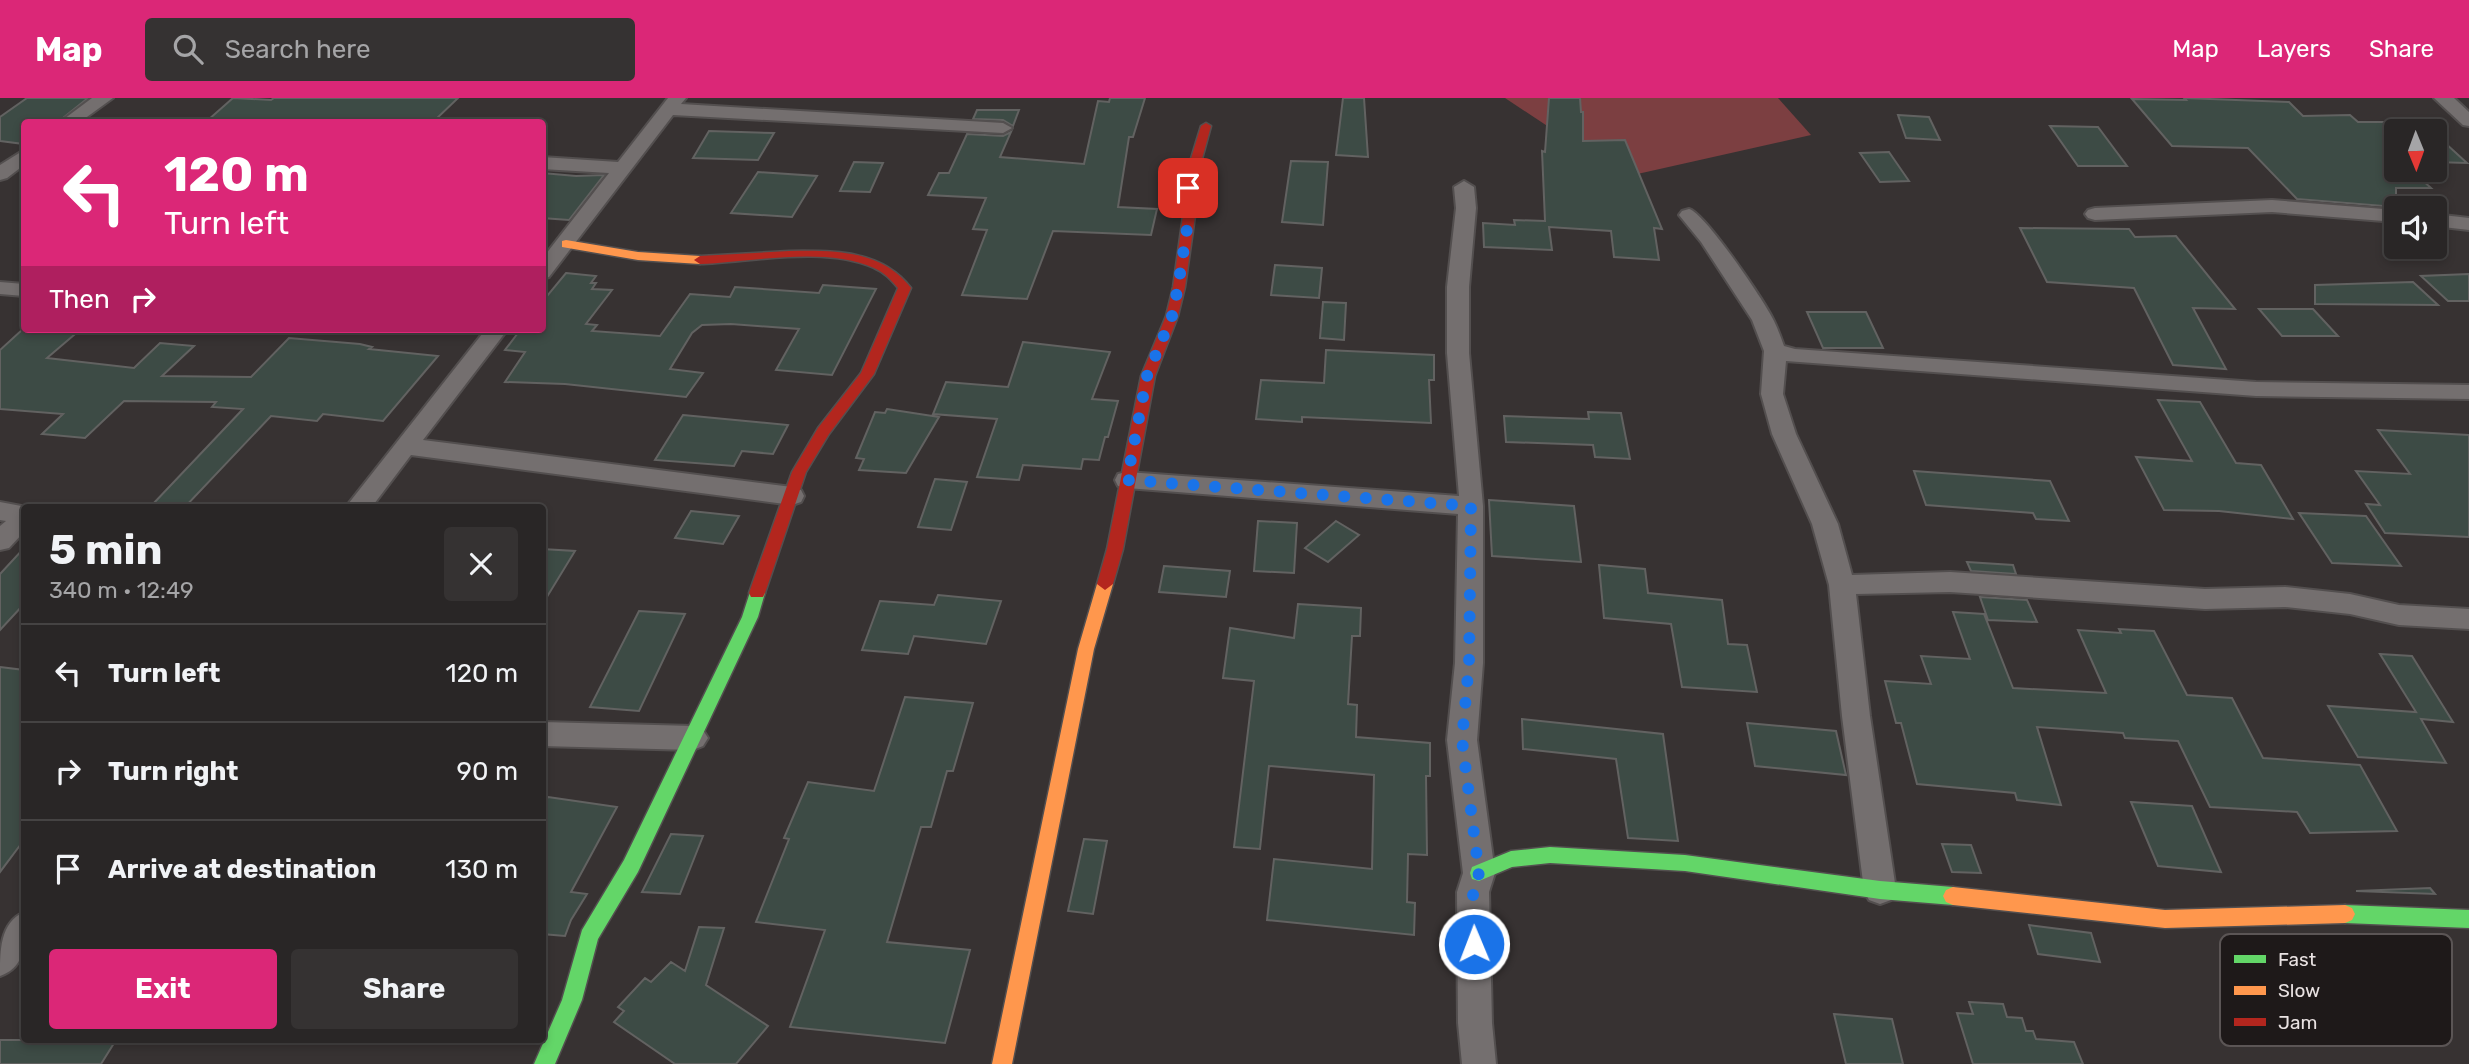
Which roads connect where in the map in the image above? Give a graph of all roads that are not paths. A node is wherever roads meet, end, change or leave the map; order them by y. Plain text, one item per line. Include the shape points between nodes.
1 (104, 98) edge
2 (2443, 98) edge
3 (672, 104) edge
4 (73, 119) edge
5 (2469, 121) edge
6 (1206, 126) dead end
7 (1003, 128) dead end
8 (21, 158) edge
9 (546, 163) edge
10 (621, 168) junction
11 (0, 174) edge
12 (1464, 187) dead end
13 (2095, 214) dead end
14 (1689, 215) dead end
15 (2384, 215) edge
16 (2447, 221) edge
17 (2469, 224) edge
18 (566, 244) junction
19 (546, 268) edge
20 (0, 288) edge
21 (21, 290) edge
22 (494, 333) edge
23 (1775, 351) junction
24 (2469, 392) edge
25 (405, 446) junction
26 (1127, 480) junction
27 (792, 496) junction
28 (360, 504) edge
29 (1471, 506) junction
30 (0, 510) edge
31 (21, 515) edge
32 (21, 519) edge
33 (0, 541) edge
34 (1842, 585) junction
35 (2469, 619) edge
36 (546, 734) edge
37 (693, 738) junction
38 (1479, 873) junction
39 (1880, 890) junction
40 (2469, 919) edge
41 (21, 931) edge
42 (0, 961) edge
43 (544, 1064) edge
44 (1002, 1064) edge
45 (1479, 1064) edge

1 - 4 street
2 - 5 street
3 - 7 street
3 - 10 street
6 - 26 street via 1188,188 1190,209 1176,297 1147,376
8 - 11 street
9 - 10 street
10 - 18 street
12 - 29 street via 1458,353
13 - 15 street via 2272,206
14 - 23 street via 1763,320
16 - 17 street
18 - 19 street
18 - 27 street via 663,258 833,256 872,263 898,275 905,288 867,374 823,432
20 - 21 street
22 - 25 street
23 - 24 street via 2256,389
23 - 34 street via 1772,394 1784,434 1825,524
25 - 27 street
25 - 28 street
26 - 29 street
26 - 44 street via 1115,549 1086,649
27 - 37 street via 750,617
29 - 38 street via 1469,663 1462,740
30 - 31 street
32 - 33 street
34 - 35 street via 1950,582 2205,599 2285,597 2399,615
34 - 39 street
36 - 37 street
37 - 43 street via 631,866 589,936 572,1000
38 - 39 street via 1511,859 1550,855 1685,863
38 - 45 street via 1473,891
39 - 40 street via 2165,919 2362,914
41 - 42 street

